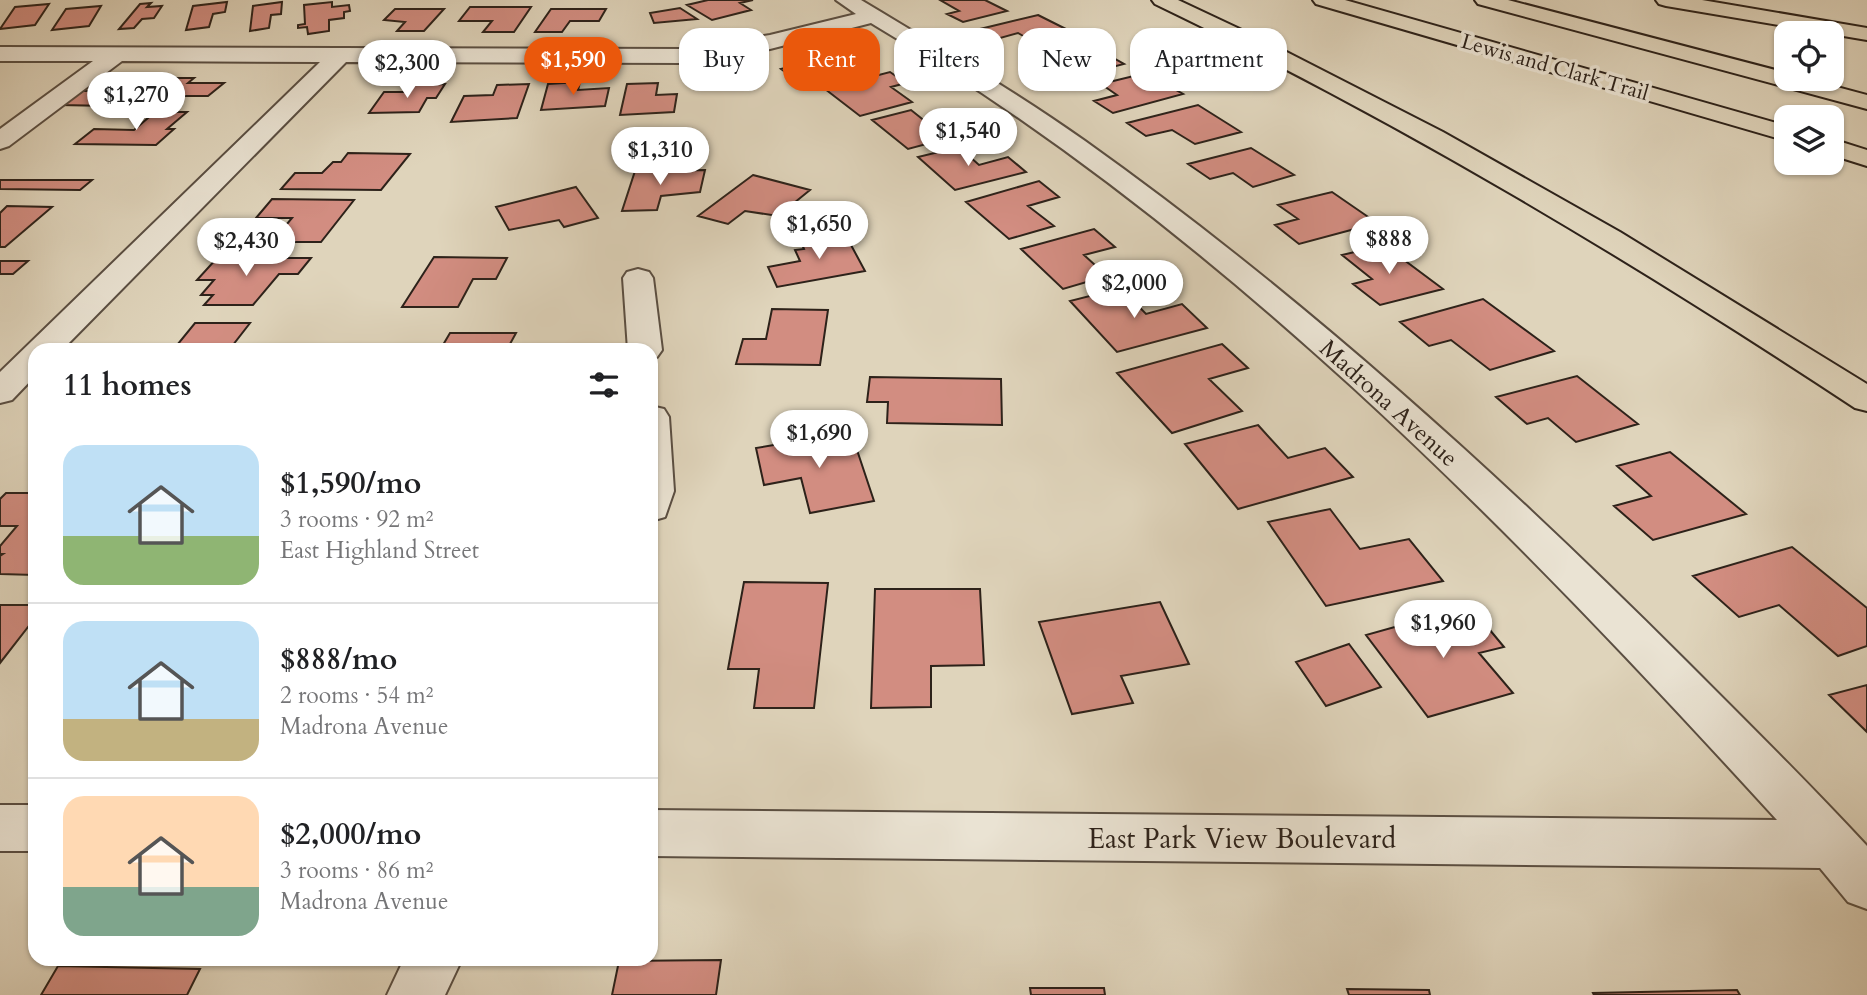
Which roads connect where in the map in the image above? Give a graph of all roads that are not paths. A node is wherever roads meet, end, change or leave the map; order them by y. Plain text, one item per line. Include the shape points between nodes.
1 (1162, 0) edge
2 (1323, 0) edge
3 (1485, 0) edge
4 (1666, 0) edge
5 (860, 8) edge
6 (1867, 34) edge
7 (0, 54) edge
8 (117, 54) junction
9 (340, 55) junction
10 (1867, 102) edge
11 (1774, 130) edge
12 (0, 141) edge
13 (1844, 151) edge
14 (1867, 158) edge
15 (638, 278) dead end
16 (50, 343) edge
17 (644, 343) edge
18 (28, 365) edge
19 (0, 392) edge
20 (1867, 400) edge
21 (0, 828) edge
22 (28, 828) edge
23 (658, 833) edge
24 (1832, 844) junction
25 (1867, 884) edge
26 (430, 966) edge
27 (415, 995) edge

1 - 20 highway via 1253,41 1500,174
2 - 11 highway, Lewis and Clark Trail
3 - 10 highway, Lewis and Clark Trail
4 - 6 highway
5 - 9 street via 770,43 687,56
5 - 24 street, Madrona Avenue via 967,70 1057,132 1276,302 1499,502
7 - 8 street
8 - 9 street
8 - 12 street
9 - 16 street
13 - 14 highway
15 - 17 street
18 - 19 street
21 - 22 street
23 - 24 street, East Park View Boulevard
24 - 25 street, Madrona Avenue
26 - 27 street

